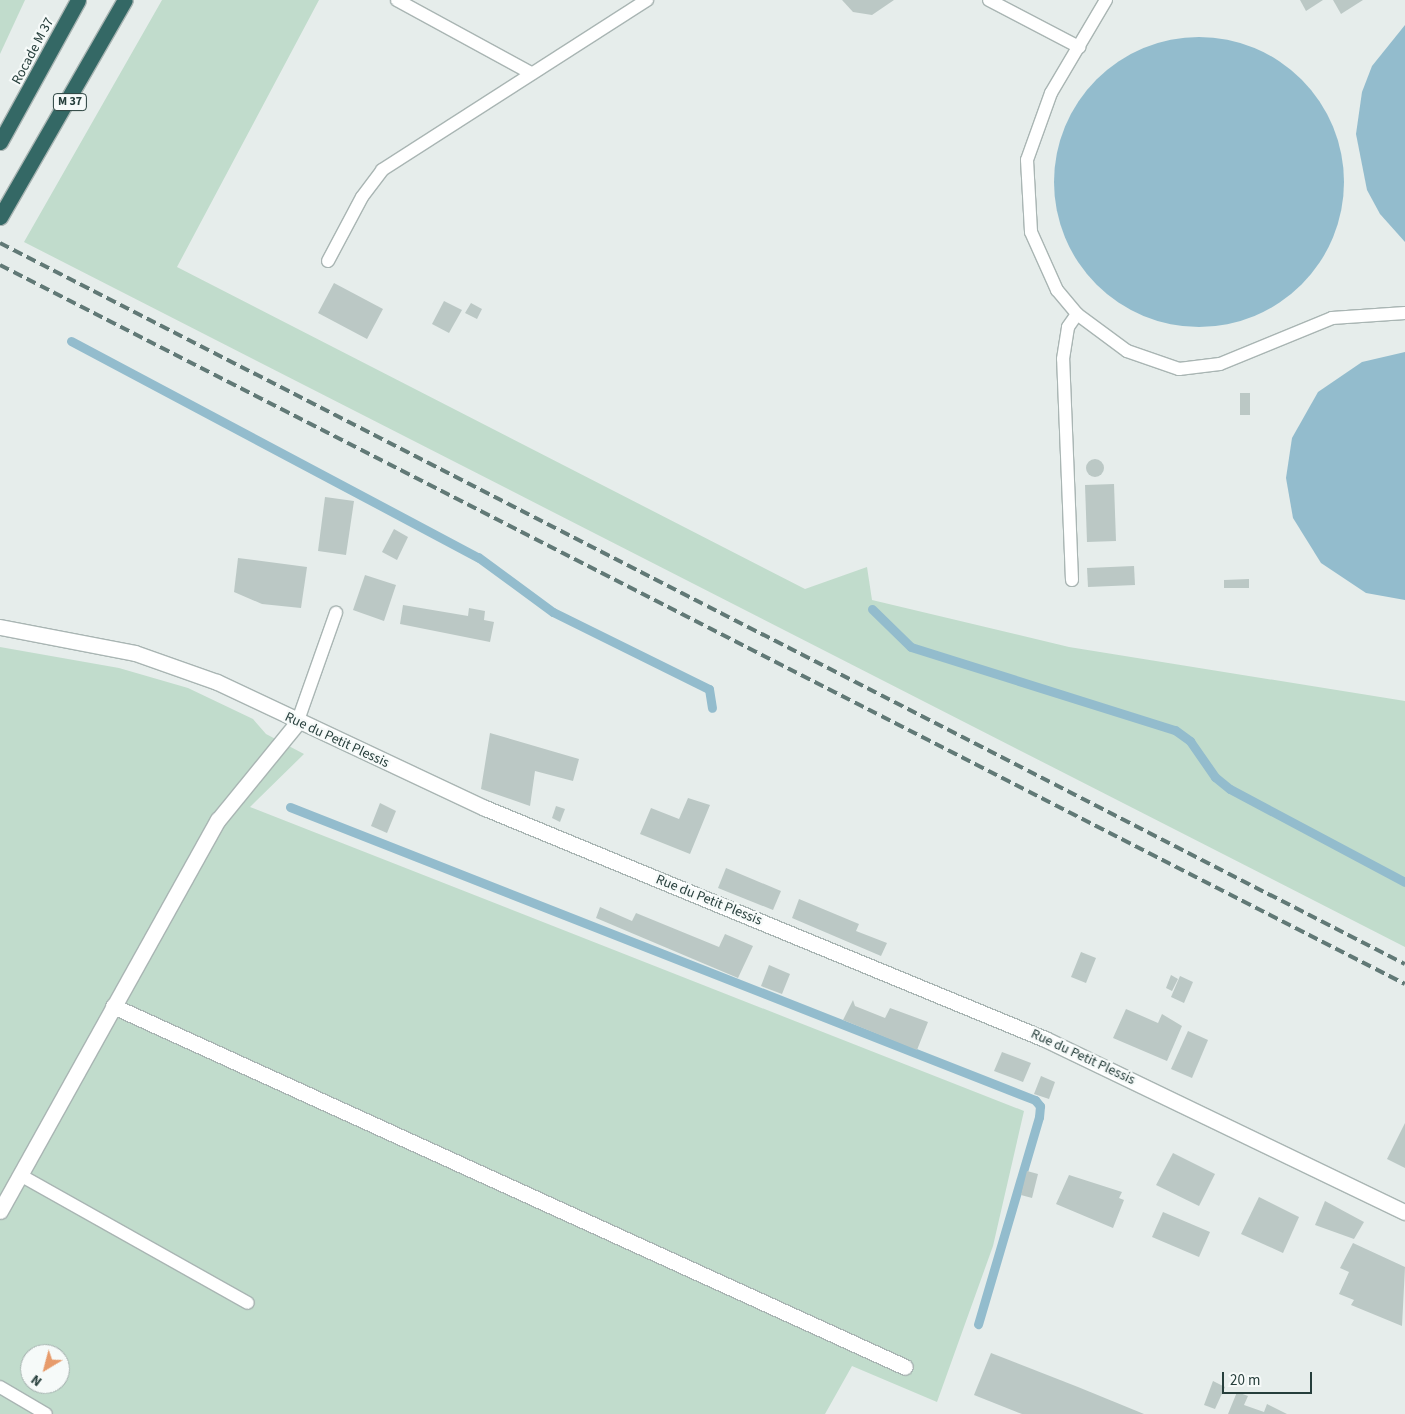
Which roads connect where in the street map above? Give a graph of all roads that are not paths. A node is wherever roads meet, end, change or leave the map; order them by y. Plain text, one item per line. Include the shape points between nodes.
1 (78, 0) edge
2 (124, 0) edge
3 (397, 0) edge
4 (647, 0) edge
5 (989, 0) edge
6 (1106, 0) edge
7 (1079, 47) junction
8 (531, 72) junction
9 (0, 142) edge
10 (0, 217) edge
11 (328, 261) dead end
12 (1405, 313) edge
13 (1077, 314) junction
14 (1072, 580) dead end
15 (336, 613) dead end
16 (0, 627) edge
17 (297, 723) junction
18 (112, 1006) junction
19 (20, 1175) junction
20 (0, 1211) edge
21 (1405, 1212) edge
22 (248, 1302) dead end
23 (905, 1367) dead end
24 (0, 1387) edge
25 (46, 1414) edge

1 - 9 highway, Rocade M 37 / M 37
2 - 10 highway, M 37
3 - 8 lane
4 - 8 lane
5 - 7 lane
6 - 7 lane
7 - 13 lane via 1040,116 1026,180 1031,232 1041,261
8 - 11 lane via 382,170 362,197
12 - 13 lane via 1332,318 1220,364 1179,369 1127,351
13 - 14 lane via 1068,327 1063,359
15 - 17 lane
16 - 17 street, Rue du Petit Plessis via 135,653 217,682
17 - 18 street via 218,820
17 - 21 street, Rue du Petit Plessis via 484,808 1045,1039
18 - 19 street
18 - 23 street
19 - 20 street
19 - 22 lane
24 - 25 lane

